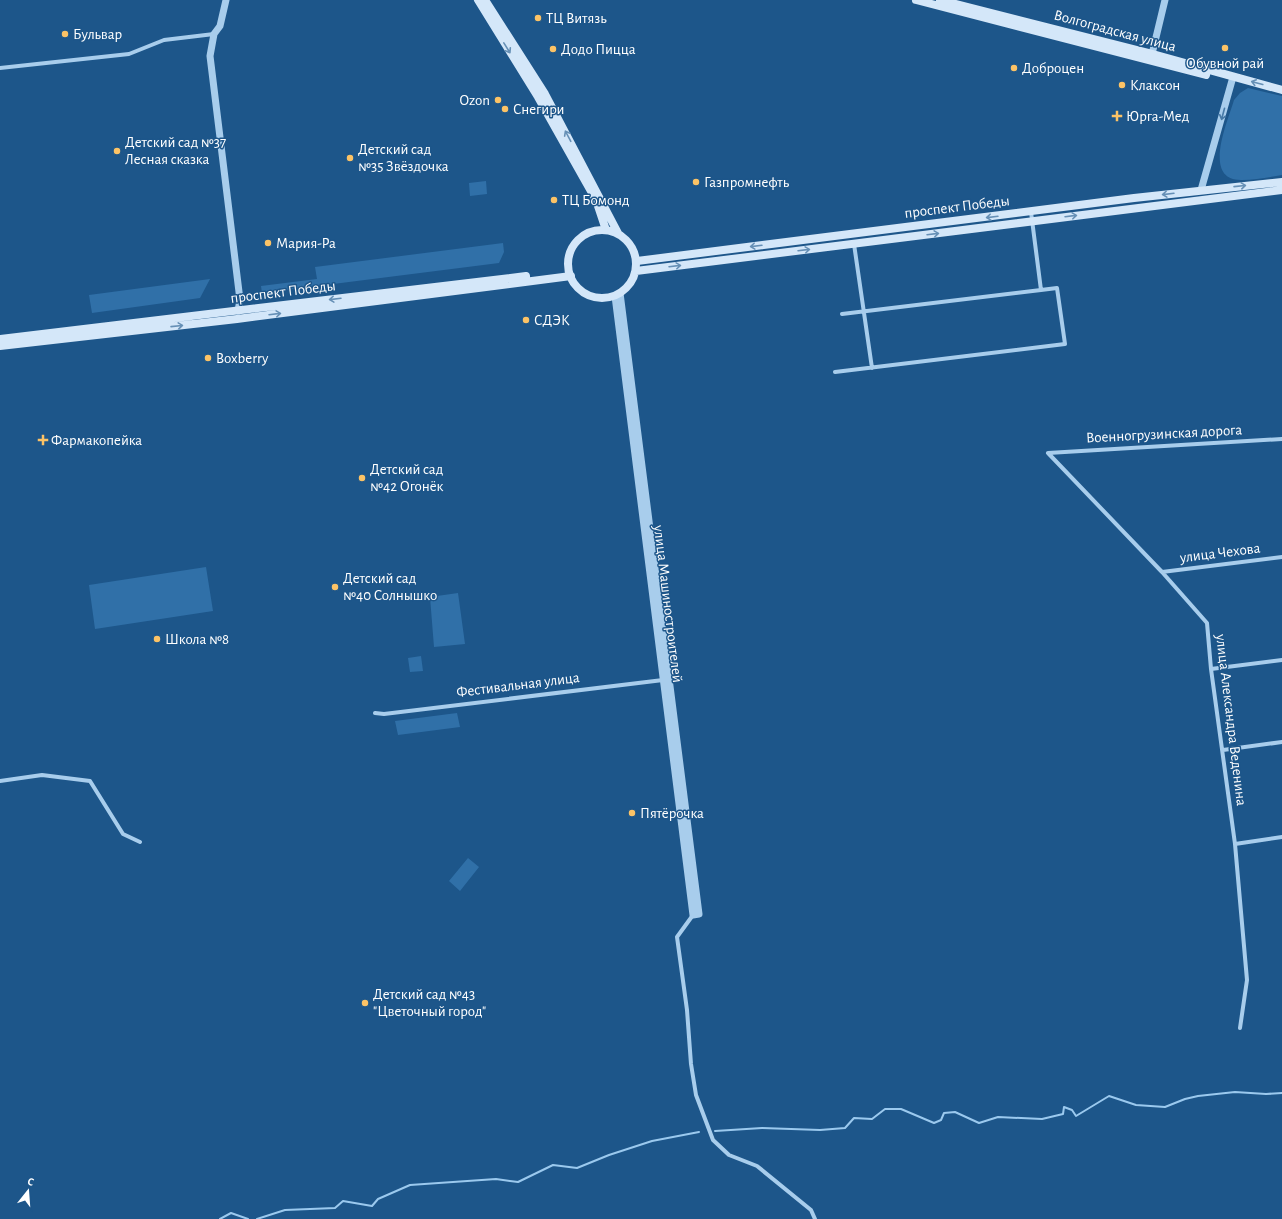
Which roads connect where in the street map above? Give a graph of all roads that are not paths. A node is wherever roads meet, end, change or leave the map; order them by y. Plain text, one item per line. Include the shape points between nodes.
1 (226, 0) edge
2 (478, 0) edge
3 (485, 0) edge
4 (916, 0) edge
5 (940, 0) edge
6 (1166, 0) edge
7 (214, 34) junction
8 (1152, 54) junction
9 (0, 68) edge
10 (1232, 79) junction
11 (1282, 90) edge
12 (1282, 182) edge
13 (1201, 190) junction
14 (1282, 190) edge
15 (1204, 200) junction
16 (1031, 212) junction
17 (1032, 221) junction
18 (606, 230) junction
19 (618, 233) junction
20 (854, 244) junction
21 (637, 261) junction
22 (636, 271) junction
23 (570, 274) junction
24 (1041, 290) junction
25 (617, 294) junction
26 (238, 311) junction
27 (864, 312) junction
28 (842, 314) dead end
29 (0, 339) edge
30 (0, 346) edge
31 (872, 368) junction
32 (836, 372) dead end
33 (1282, 439) edge
34 (1048, 452) joint
35 (1282, 557) edge
36 (1162, 572) junction
37 (1282, 660) edge
38 (1211, 669) junction
39 (663, 680) junction
40 (375, 713) dead end
41 (1282, 742) edge
42 (1223, 750) junction
43 (0, 780) edge
44 (1282, 837) edge
45 (140, 842) dead end
46 (1235, 844) junction
47 (693, 915) junction
48 (1240, 1028) dead end
49 (815, 1219) edge

1 - 7 street via 220,26
2 -> 18 main road via 596,200
19 -> 3 main road via 545,94
4 - 10 main road
5 - 8 main road, Волгоградская улица
6 - 8 street
7 - 9 street via 164,40 129,54
7 - 26 street via 210,56 240,300
8 - 10 main road, Волгоградская улица
11 -> 10 main road, Волгоградская улица
10 -> 13 street
13 -> 12 main road, проспект Победы
13 - 15 main road
13 -> 16 main road, проспект Победы
14 - 15 main road
17 -> 15 main road
16 - 17 street
16 -> 21 main road, проспект Победы
20 -> 17 main road
17 - 24 street
18 - 19 main road
18 - 23 main road via 585,234 577,241 568,261
19 - 21 main road via 634,250
22 -> 20 main road
20 - 27 street
21 - 22 main road
22 - 25 main road via 626,289
23 - 25 main road via 578,288 586,294 596,298
23 -> 26 main road, проспект Победы
30 -> 23 main road via 237,319
24 - 27 street
24 - 31 street via 1057,288 1065,344
25 - 39 street, улица Машиностроителей
25 - 47 street via 699,914
26 - 29 main road, проспект Победы
27 - 28 street
27 - 31 street
31 - 32 street
33 - 34 street, Военногрузинская дорога
34 - 36 street, улица Александра Веденина
35 - 36 street, улица Чехова
36 - 38 street, улица Александра Веденина via 1207,623
37 - 38 street
38 - 42 street, улица Александра Веденина
39 - 40 street, Фестивальная улица via 387,714
39 - 47 street, улица Машиностроителей
41 - 42 street
42 - 46 street, улица Александра Веденина
43 - 45 street via 42,776 90,781 123,834
44 - 46 street
46 - 48 street, улица Александра Веденина via 1247,980
47 - 49 street via 677,937 688,1017 691,1064 696,1095 704,1121 720,1148 728,1155 757,1166 811,1210

